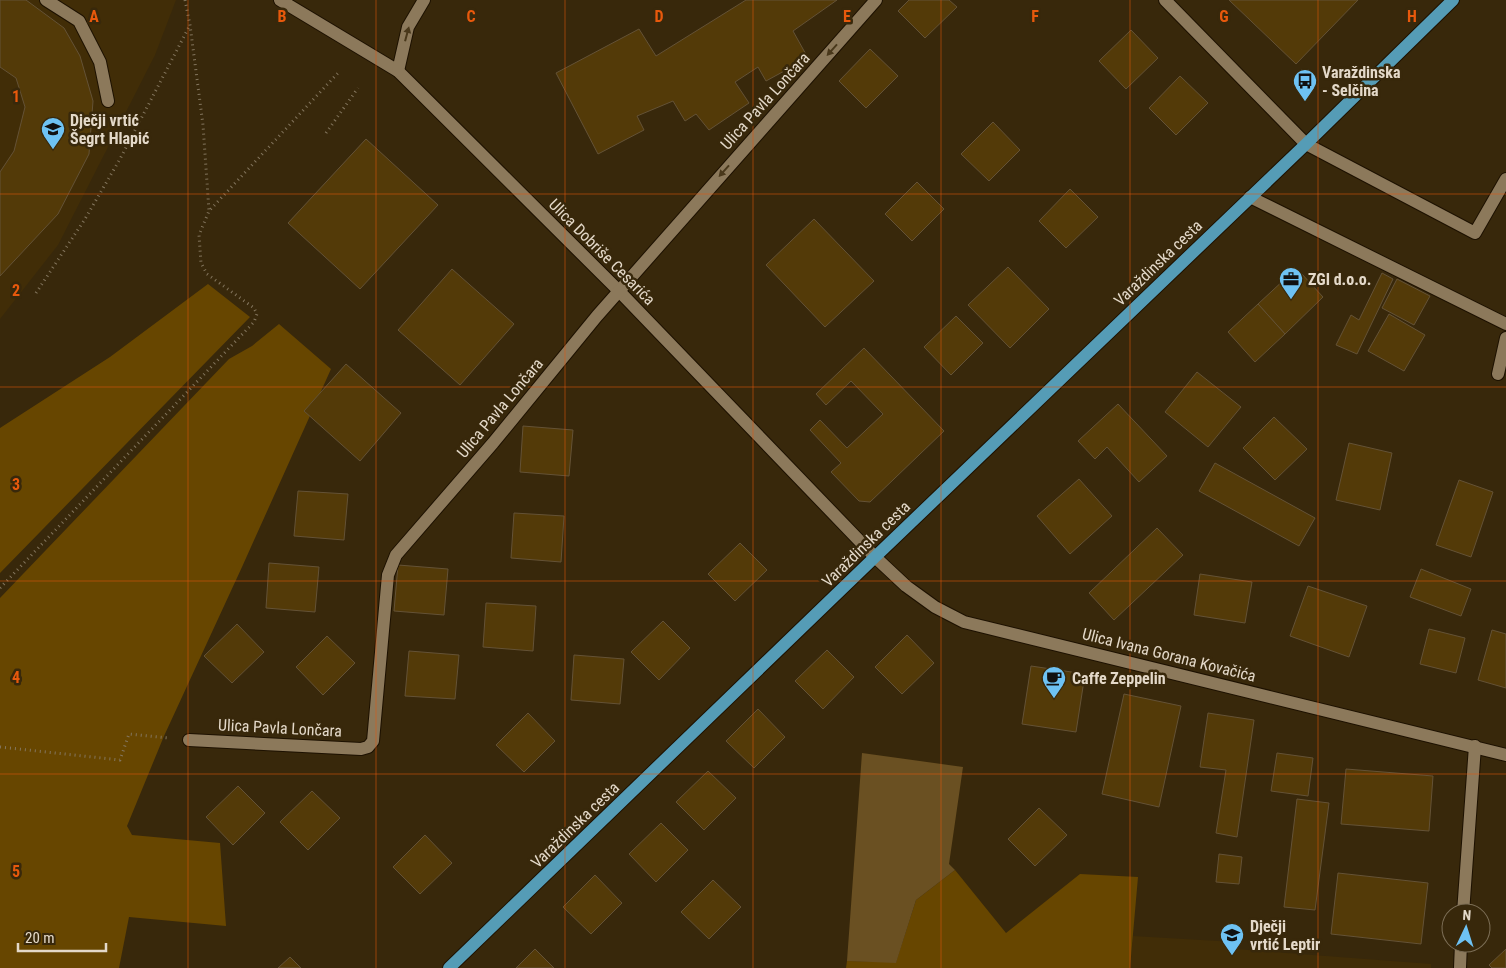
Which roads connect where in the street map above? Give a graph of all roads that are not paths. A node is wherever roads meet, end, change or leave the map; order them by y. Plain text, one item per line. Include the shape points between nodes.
1 (46, 0) edge
2 (280, 0) edge
3 (424, 0) edge
4 (876, 0) edge
5 (1165, 0) edge
6 (1453, 0) edge
7 (398, 71) junction
8 (108, 101) dead end
9 (1306, 144) junction
10 (1506, 179) edge
11 (1250, 197) junction
12 (619, 291) junction
13 (1506, 324) edge
14 (1506, 338) edge
15 (1498, 374) dead end
16 (875, 557) junction
17 (189, 740) road end
18 (1475, 746) junction
19 (1506, 755) edge
20 (1465, 903) edge
21 (1461, 953) edge
22 (450, 968) edge
23 (1460, 968) edge

1 - 8 street via 79,21 100,62
2 - 7 street, Ulica Dobriše Cesarića
7 -> 3 street via 408,27
4 -> 12 street, Ulica Pavla Lončara
5 - 9 street
6 - 9 main road, Varaždinska cesta
7 - 12 street, Ulica Dobriše Cesarića
9 - 10 street via 1475,233
9 - 11 main road, Varaždinska cesta
11 - 13 street
11 - 16 main road, Varaždinska cesta
12 - 16 street, Ulica Dobriše Cesarića
12 - 17 street, Ulica Pavla Lončara via 396,555 388,575 373,741 368,747
14 - 15 street
16 - 18 street, Ulica Ivana Gorana Kovačića via 906,586 935,607 964,622
16 - 22 main road, Varaždinska cesta
18 - 19 street, Ulica Ivana Gorana Kovačića
18 - 20 street
21 - 23 street

